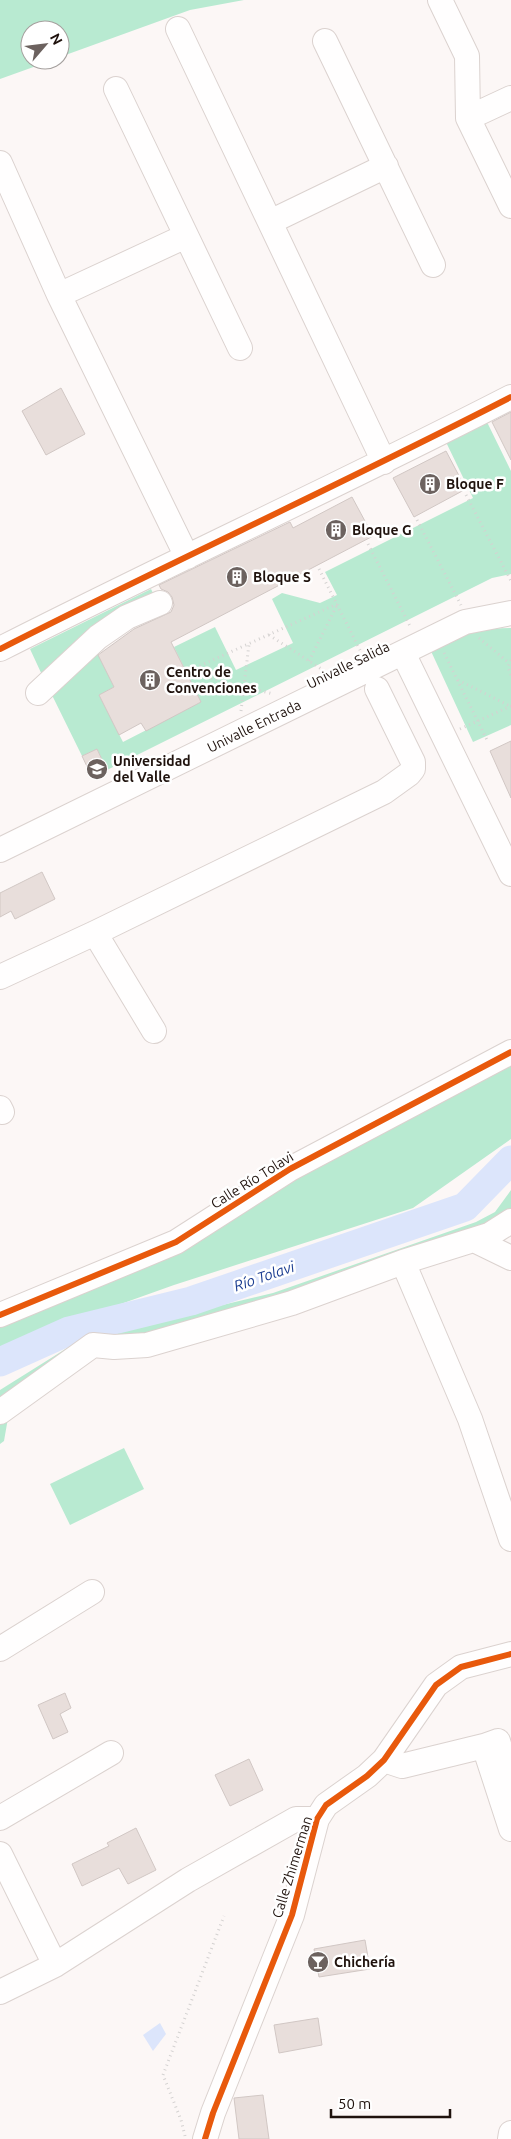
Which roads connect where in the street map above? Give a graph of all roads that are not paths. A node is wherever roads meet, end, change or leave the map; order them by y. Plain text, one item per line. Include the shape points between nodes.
1 (440, 0) edge
2 (178, 29) dead end
3 (325, 40) dead end
4 (116, 89) dead end
5 (511, 98) edge
6 (468, 118) junction
7 (0, 163) edge
8 (386, 166) junction
9 (511, 206) edge
10 (270, 222) junction
11 (186, 236) junction
12 (433, 265) dead end
13 (59, 295) junction
14 (240, 348) dead end
15 (511, 397) edge
16 (384, 462) junction
17 (187, 557) junction
18 (511, 600) edge
19 (160, 603) dead end
20 (511, 613) edge
21 (462, 617) junction
22 (418, 641) junction
23 (0, 649) edge
24 (378, 688) dead end
25 (38, 693) dead end
26 (90, 799) junction
27 (0, 834) edge
28 (0, 850) edge
29 (511, 874) edge
30 (95, 933) junction
31 (0, 977) edge
32 (154, 1031) dead end
33 (511, 1052) edge
34 (511, 1221) edge
35 (474, 1240) junction
36 (511, 1258) edge
37 (402, 1262) junction
38 (0, 1315) edge
39 (0, 1412) edge
40 (511, 1538) edge
41 (92, 1592) dead end
42 (0, 1649) edge
43 (511, 1654) edge
44 (484, 1746) junction
45 (111, 1754) dead end
46 (384, 1760) junction
47 (511, 1783) edge
48 (0, 1818) edge
49 (317, 1819) junction
50 (511, 1829) edge
51 (0, 1854) edge
52 (55, 1965) junction
53 (0, 1992) edge
54 (511, 2133) edge
55 (205, 2139) edge
56 (510, 2139) edge

1 - 6 street via 467,56
2 - 10 street
3 - 8 street
4 - 11 street
5 - 6 street
6 - 9 street
7 - 13 street
8 - 10 street
8 - 12 street
10 - 16 street
11 - 13 street
11 - 14 street
13 - 17 street
15 - 16 street
16 - 17 street
17 - 23 street
18 - 21 street
19 - 25 street via 127,617 98,637
20 - 21 street, Univalle Entrada
21 - 22 street, Univalle Entrada
22 - 26 street, Univalle Entrada
22 - 26 street, Univalle Salida via 364,657 241,717
22 - 29 street via 444,736
24 - 30 street via 413,762 410,774 384,792
26 - 27 street, Univalle Salida
26 - 28 street, Univalle Entrada
30 - 31 street
30 - 32 street
33 - 38 street, Calle Río Tolavi via 290,1170 176,1242
34 - 35 street
35 - 36 street
35 - 37 street
37 - 39 street via 292,1303 147,1345 93,1345
37 - 40 street via 470,1420
41 - 42 street
43 - 46 street, Calle Zhimerman via 461,1667 436,1685
44 - 46 street via 402,1766
44 - 47 street via 498,1742
44 - 50 street
45 - 48 street
46 - 49 street, Calle Zhimerman via 326,1805
49 - 52 street via 296,1819 188,1880
49 - 55 street, Calle Zhimerman via 292,1915
51 - 52 street
52 - 53 street
54 - 56 street

